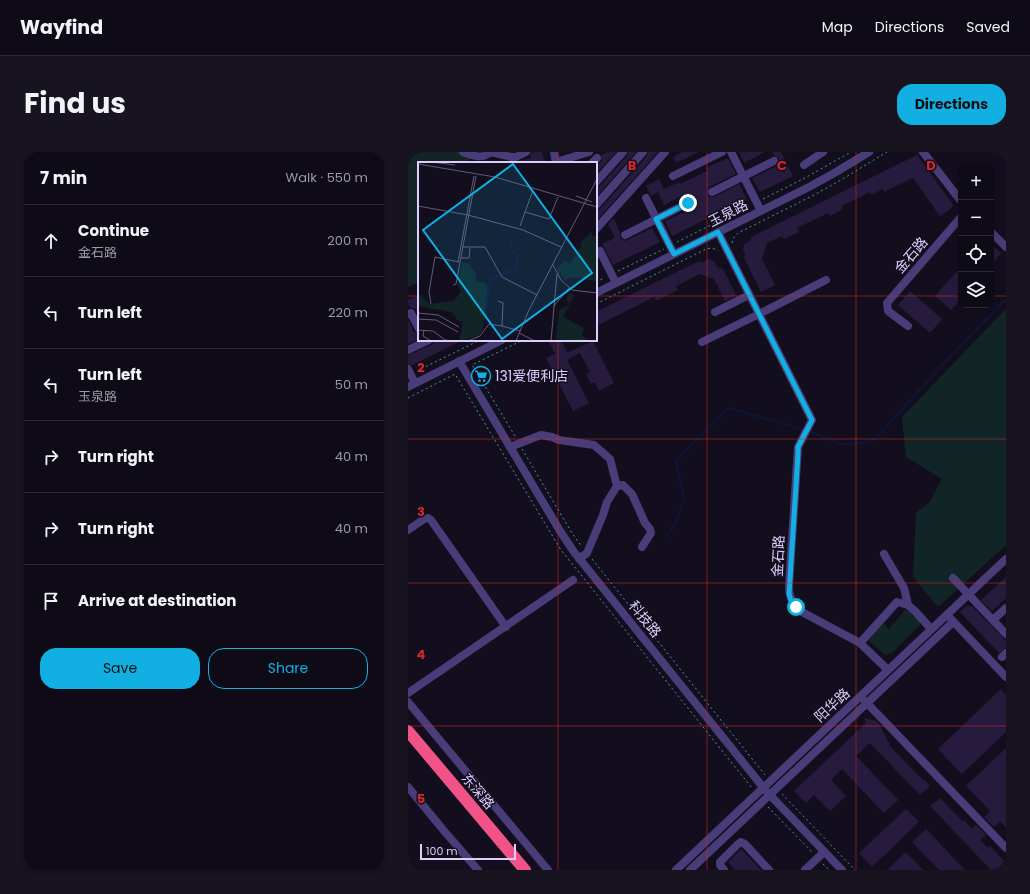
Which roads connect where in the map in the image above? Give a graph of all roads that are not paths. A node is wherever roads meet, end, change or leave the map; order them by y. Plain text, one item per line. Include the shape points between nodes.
1 (463, 152) edge
2 (526, 152) edge
3 (554, 152) edge
4 (589, 152) edge
5 (623, 152) edge
6 (643, 152) edge
7 (665, 152) edge
8 (722, 152) edge
9 (731, 152) edge
10 (823, 152) edge
11 (923, 152) edge
12 (867, 153) edge
13 (774, 161) dead end
14 (556, 162) edge
15 (804, 164) dead end
16 (673, 176) dead end
17 (743, 176) junction
18 (597, 181) edge
19 (712, 192) dead end
20 (646, 198) dead end
21 (960, 200) edge
22 (688, 203) dead end
23 (597, 204) edge
24 (761, 211) junction
25 (656, 219) junction
26 (958, 220) edge
27 (597, 228) edge
28 (718, 232) junction
29 (625, 235) dead end
30 (994, 235) edge
31 (1006, 247) edge
32 (597, 253) edge
33 (674, 254) junction
34 (826, 280) dead end
35 (616, 283) junction
36 (597, 292) edge
37 (749, 295) junction
38 (715, 312) dead end
39 (763, 312) dead end
40 (413, 316) edge
41 (754, 316) dead end
42 (908, 326) dead end
43 (418, 327) edge
44 (426, 341) edge
45 (702, 342) dead end
46 (488, 343) edge
47 (408, 350) edge
48 (459, 361) junction
49 (409, 372) edge
50 (412, 385) edge
51 (510, 447) junction
52 (617, 486) junction
53 (408, 530) edge
54 (642, 547) dead end
55 (884, 554) dead end
56 (579, 559) junction
57 (1006, 559) edge
58 (953, 578) dead end
59 (573, 580) dead end
60 (968, 595) junction
61 (908, 605) junction
62 (1006, 608) edge
63 (947, 615) junction
64 (993, 620) junction
65 (953, 622) junction
66 (506, 627) junction
67 (932, 629) junction
68 (1006, 634) edge
69 (860, 643) junction
70 (888, 670) junction
71 (1006, 677) edge
72 (408, 693) edge
73 (860, 696) junction
74 (408, 702) edge
75 (867, 703) junction
76 (408, 731) edge
77 (408, 739) edge
78 (408, 787) edge
79 (764, 788) junction
80 (770, 795) junction
81 (1006, 848) edge
82 (824, 852) junction
83 (478, 870) edge
84 (517, 870) edge
85 (525, 870) edge
86 (548, 870) edge
87 (676, 870) edge
88 (690, 870) edge
89 (724, 870) edge
90 (769, 870) edge
91 (806, 870) edge
92 (842, 870) edge

1 - 2 street via 472,156 483,156 491,152 511,157
3 - 14 street
4 - 14 street
5 - 18 street
6 - 23 street
7 - 27 street
8 - 16 street
9 - 17 street
10 - 15 street
11 - 21 street
12 - 24 street, 玉泉路
13 - 17 street
17 - 19 street
17 - 24 street
20 - 25 street
22 - 25 street
24 - 28 street, 玉泉路
25 - 29 street
25 - 33 street
26 - 42 street, 金石路 via 887,303 888,310
28 - 33 street, 玉泉路
28 - 37 street
30 - 31 street
32 - 35 street via 600,251
33 - 35 street, 玉泉路
34 - 39 street
35 - 36 street, 玉泉路
37 - 38 street
37 - 69 street, 金石路 via 812,420 798,447 789,594 791,601 802,612
40 - 43 street
41 - 45 street
44 - 47 street
46 - 48 street
48 - 50 street
48 - 51 street, 科技路
49 - 50 street
51 - 52 street via 541,435 594,444 610,459
51 - 56 street, 科技路
52 - 54 street via 623,485 632,494 644,523 650,529 651,533
52 - 56 street via 607,502 587,553
53 - 66 street via 424,519 431,520
55 - 61 street via 904,588
56 - 79 street, 科技路
57 - 60 street, 阳华路
58 - 60 street
59 - 66 street
60 - 63 street, 阳华路
60 - 64 street
61 - 67 street
61 - 69 street via 897,602
62 - 64 street
63 - 65 street
63 - 67 street, 阳华路
64 - 68 street
65 - 71 street
65 - 75 street, 阳华路
66 - 72 street
67 - 70 street, 阳华路
69 - 70 street, 金石路
70 - 73 street, 阳华路
73 - 75 street
73 - 79 street, 阳华路
74 - 86 street
75 - 80 street, 阳华路
75 - 81 street
76 - 85 highway, 东深路
77 - 84 highway, 东深路
78 - 83 street
79 - 80 street, 科技路
79 - 87 street, 阳华路
80 - 82 street, 科技路
80 - 88 street, 阳华路
82 - 91 street
82 - 92 street, 科技路
89 - 90 street via 720,862 741,842

